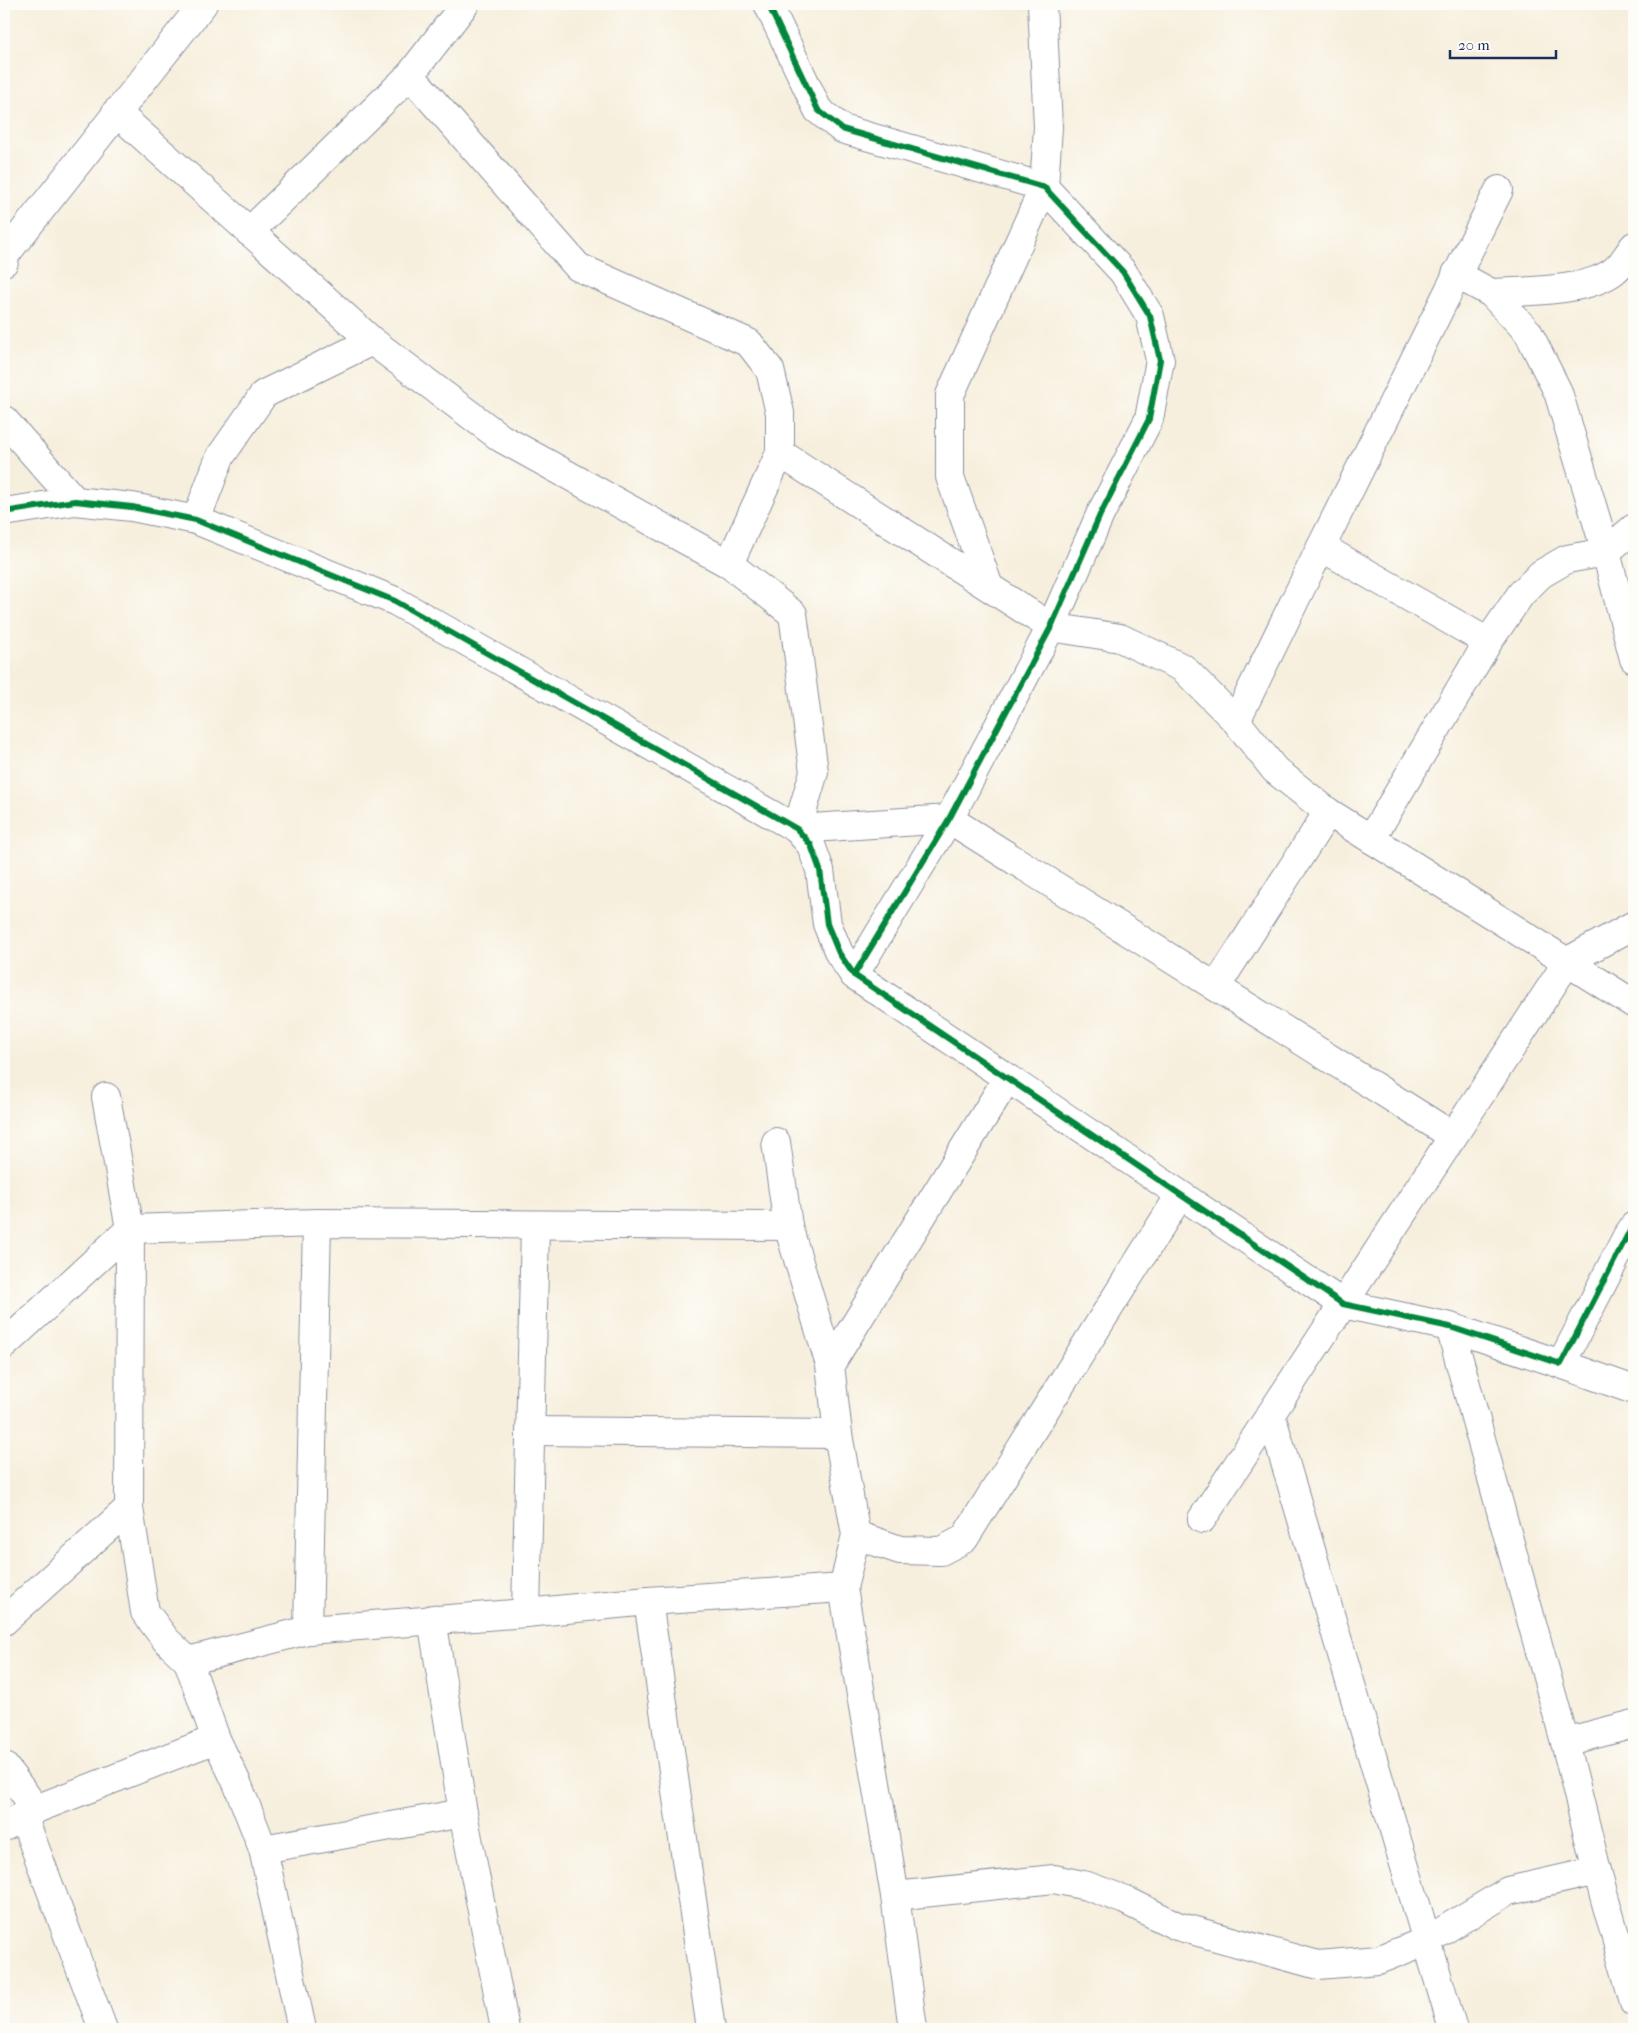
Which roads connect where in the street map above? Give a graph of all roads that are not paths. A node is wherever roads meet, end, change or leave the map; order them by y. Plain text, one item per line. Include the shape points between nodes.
1 (202, 4) edge
2 (466, 4) edge
3 (768, 4) edge
4 (1042, 4) edge
5 (410, 75) junction
6 (116, 112) junction
7 (1044, 187) junction
8 (1499, 190) dead end
9 (249, 232) junction
10 (1634, 246) edge
11 (4, 262) edge
12 (1456, 274) junction
13 (1491, 293) junction
14 (372, 341) junction
15 (4, 420) edge
16 (780, 453) junction
17 (75, 501) junction
18 (4, 512) edge
19 (196, 520) junction
20 (1634, 528) edge
21 (1321, 547) junction
22 (1606, 552) junction
23 (729, 564) junction
24 (989, 587) junction
25 (1051, 627) junction
26 (1488, 642) junction
27 (1634, 659) edge
28 (1236, 721) junction
29 (1328, 812) junction
30 (949, 819) junction
31 (796, 829) junction
32 (1371, 839) junction
33 (1634, 925) edge
34 (1568, 961) junction
35 (854, 976) junction
36 (1216, 987) junction
37 (1634, 1004) edge
38 (1008, 1079) junction
39 (106, 1097) dead end
40 (1453, 1136) junction
41 (776, 1142) dead end
42 (1180, 1195) junction
43 (317, 1223) junction
44 (535, 1226) junction
45 (788, 1226) junction
46 (1634, 1226) edge
47 (130, 1229) junction
48 (1343, 1304) junction
49 (1450, 1327) junction
50 (4, 1345) edge
51 (1561, 1364) junction
52 (830, 1365) junction
53 (1634, 1390) edge
54 (1271, 1415) junction
55 (530, 1430) junction
56 (838, 1434) junction
57 (129, 1508) junction
58 (1202, 1519) dead end
59 (856, 1535) junction
60 (843, 1588) junction
61 (648, 1601) junction
62 (526, 1613) junction
63 (432, 1619) junction
64 (4, 1621) edge
65 (308, 1630) junction
66 (188, 1661) junction
67 (1634, 1724) edge
68 (216, 1739) junction
69 (1565, 1742) junction
70 (4, 1766) edge
71 (463, 1813) junction
72 (21, 1817) edge
73 (263, 1849) junction
74 (1597, 1871) junction
75 (895, 1896) junction
76 (1426, 1941) junction
77 (1634, 2002) edge
78 (103, 2029) edge
79 (302, 2029) edge
80 (505, 2029) edge
81 (711, 2029) edge
82 (913, 2029) edge
83 (1453, 2029) edge

1 - 6 street
2 - 5 street
3 - 7 street via 818,110 842,129
4 - 7 street via 1048,127
5 - 9 street
5 - 16 street via 578,267 749,344 770,370 780,412
6 - 9 street
6 - 11 street via 6,255
7 - 24 street via 950,395 950,477
7 - 25 street via 1123,272 1150,316 1160,360 1149,419 1100,515
8 - 12 street
9 - 14 street
10 - 13 street via 1615,271 1586,285
12 - 13 street
12 - 21 street
13 - 22 street via 1528,332 1558,392
14 - 19 street via 264,394 220,457
14 - 23 street via 501,438
15 - 17 street
16 - 23 street
16 - 24 street
17 - 18 street
17 - 19 street via 132,507
19 - 31 street via 395,601
20 - 22 street
21 - 26 street
21 - 28 street
22 - 26 street via 1566,559 1541,574 1521,594
22 - 27 street
23 - 31 street via 793,614 814,772
24 - 25 street
25 - 28 street via 1120,638 1183,668
25 - 30 street
26 - 32 street
28 - 29 street via 1274,770
29 - 32 street
29 - 36 street
30 - 31 street
30 - 35 street
30 - 36 street
31 - 35 street via 811,845 820,870 827,924 839,953
32 - 34 street
33 - 34 street
34 - 37 street
34 - 40 street
35 - 38 street
36 - 40 street
38 - 42 street
38 - 52 street
39 - 47 street
40 - 48 street
41 - 45 street
42 - 48 street
42 - 59 street via 964,1539 941,1551 900,1550
43 - 44 street
43 - 47 street
43 - 65 street
44 - 45 street
44 - 55 street
45 - 52 street
46 - 51 street
47 - 50 street
47 - 57 street
48 - 49 street
48 - 54 street
49 - 51 street
49 - 69 street
51 - 53 street
52 - 56 street
54 - 58 street
54 - 76 street
55 - 56 street
55 - 62 street
56 - 59 street
57 - 64 street
57 - 66 street via 145,1612 166,1640
59 - 60 street
60 - 61 street
60 - 75 street
61 - 62 street
61 - 81 street
62 - 63 street
63 - 65 street
63 - 71 street
65 - 66 street
66 - 68 street
67 - 69 street
68 - 72 street
68 - 73 street
69 - 74 street
70 - 72 street
71 - 73 street
71 - 80 street
72 - 78 street
73 - 79 street
74 - 76 street via 1508,1891
74 - 77 street
75 - 76 street via 1054,1879 1087,1886 1125,1900 1177,1926 1318,1965 1378,1960
75 - 82 street
76 - 83 street

